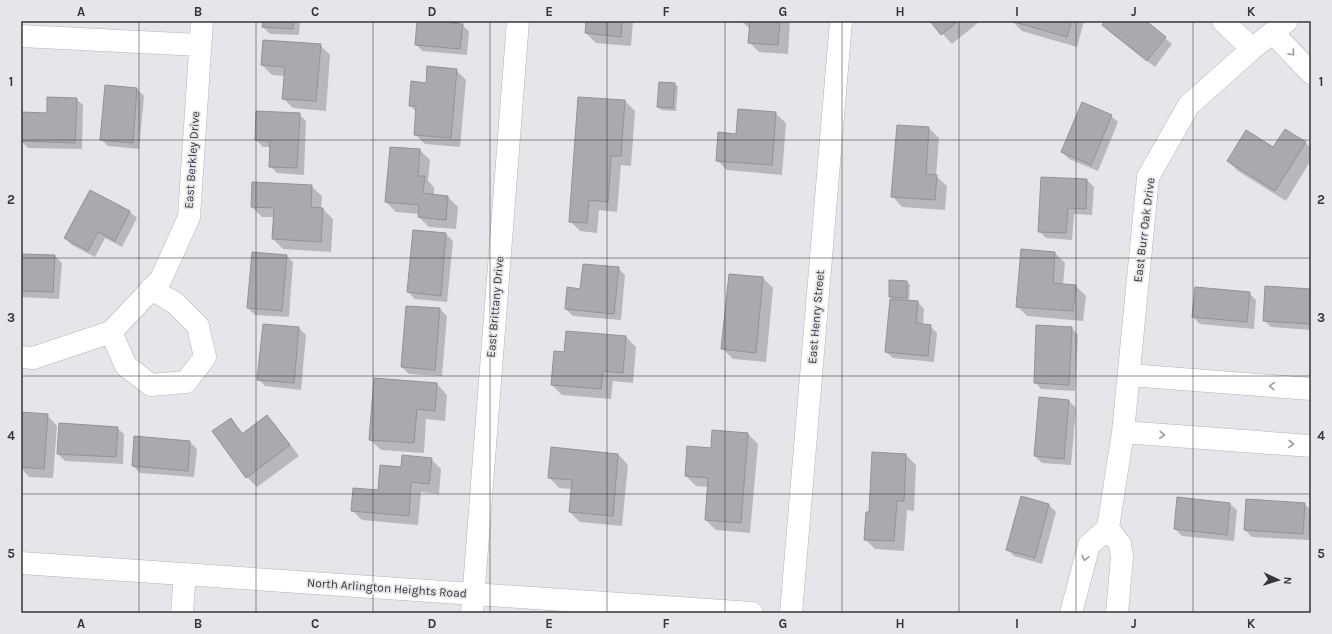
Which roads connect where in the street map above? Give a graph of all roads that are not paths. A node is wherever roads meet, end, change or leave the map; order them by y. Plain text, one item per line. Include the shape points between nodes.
1 (202, 21) edge
2 (518, 21) edge
3 (841, 21) edge
4 (1223, 21) edge
5 (1280, 27) edge
6 (21, 36) edge
7 (200, 45) junction
8 (1252, 50) junction
9 (1311, 73) edge
10 (151, 289) junction
11 (111, 332) junction
12 (21, 357) edge
13 (1129, 375) junction
14 (1311, 389) edge
15 (1123, 432) junction
16 (1311, 446) edge
17 (1108, 528) junction
18 (21, 563) edge
19 (185, 574) junction
20 (472, 603) edge
21 (182, 613) edge
22 (752, 613) edge
23 (791, 613) edge
24 (1071, 613) edge
25 (1117, 613) edge

1 - 7 street, East Berkley Drive
2 - 20 street, East Brittany Drive
3 - 23 street, East Henry Street
4 - 8 street
5 - 8 street, East Burr Oak Drive
5 -> 9 street
6 - 7 street
7 - 10 street, East Berkley Drive via 189,217 160,279
8 - 13 street, East Burr Oak Drive via 1189,105 1148,177
10 - 11 street, East Berkley Drive
10 - 11 street via 175,303 198,326 205,357 186,382 151,385 126,366
11 - 12 street, East Berkley Drive via 33,358
14 -> 13 street
13 - 15 street, East Burr Oak Drive
15 -> 16 street
15 - 17 street, East Burr Oak Drive
17 -> 24 street via 1089,545
17 - 25 street via 1120,544 1122,557
18 - 19 street, North Arlington Heights Road
19 - 20 street, North Arlington Heights Road
19 - 21 street
20 - 22 street, North Arlington Heights Road

